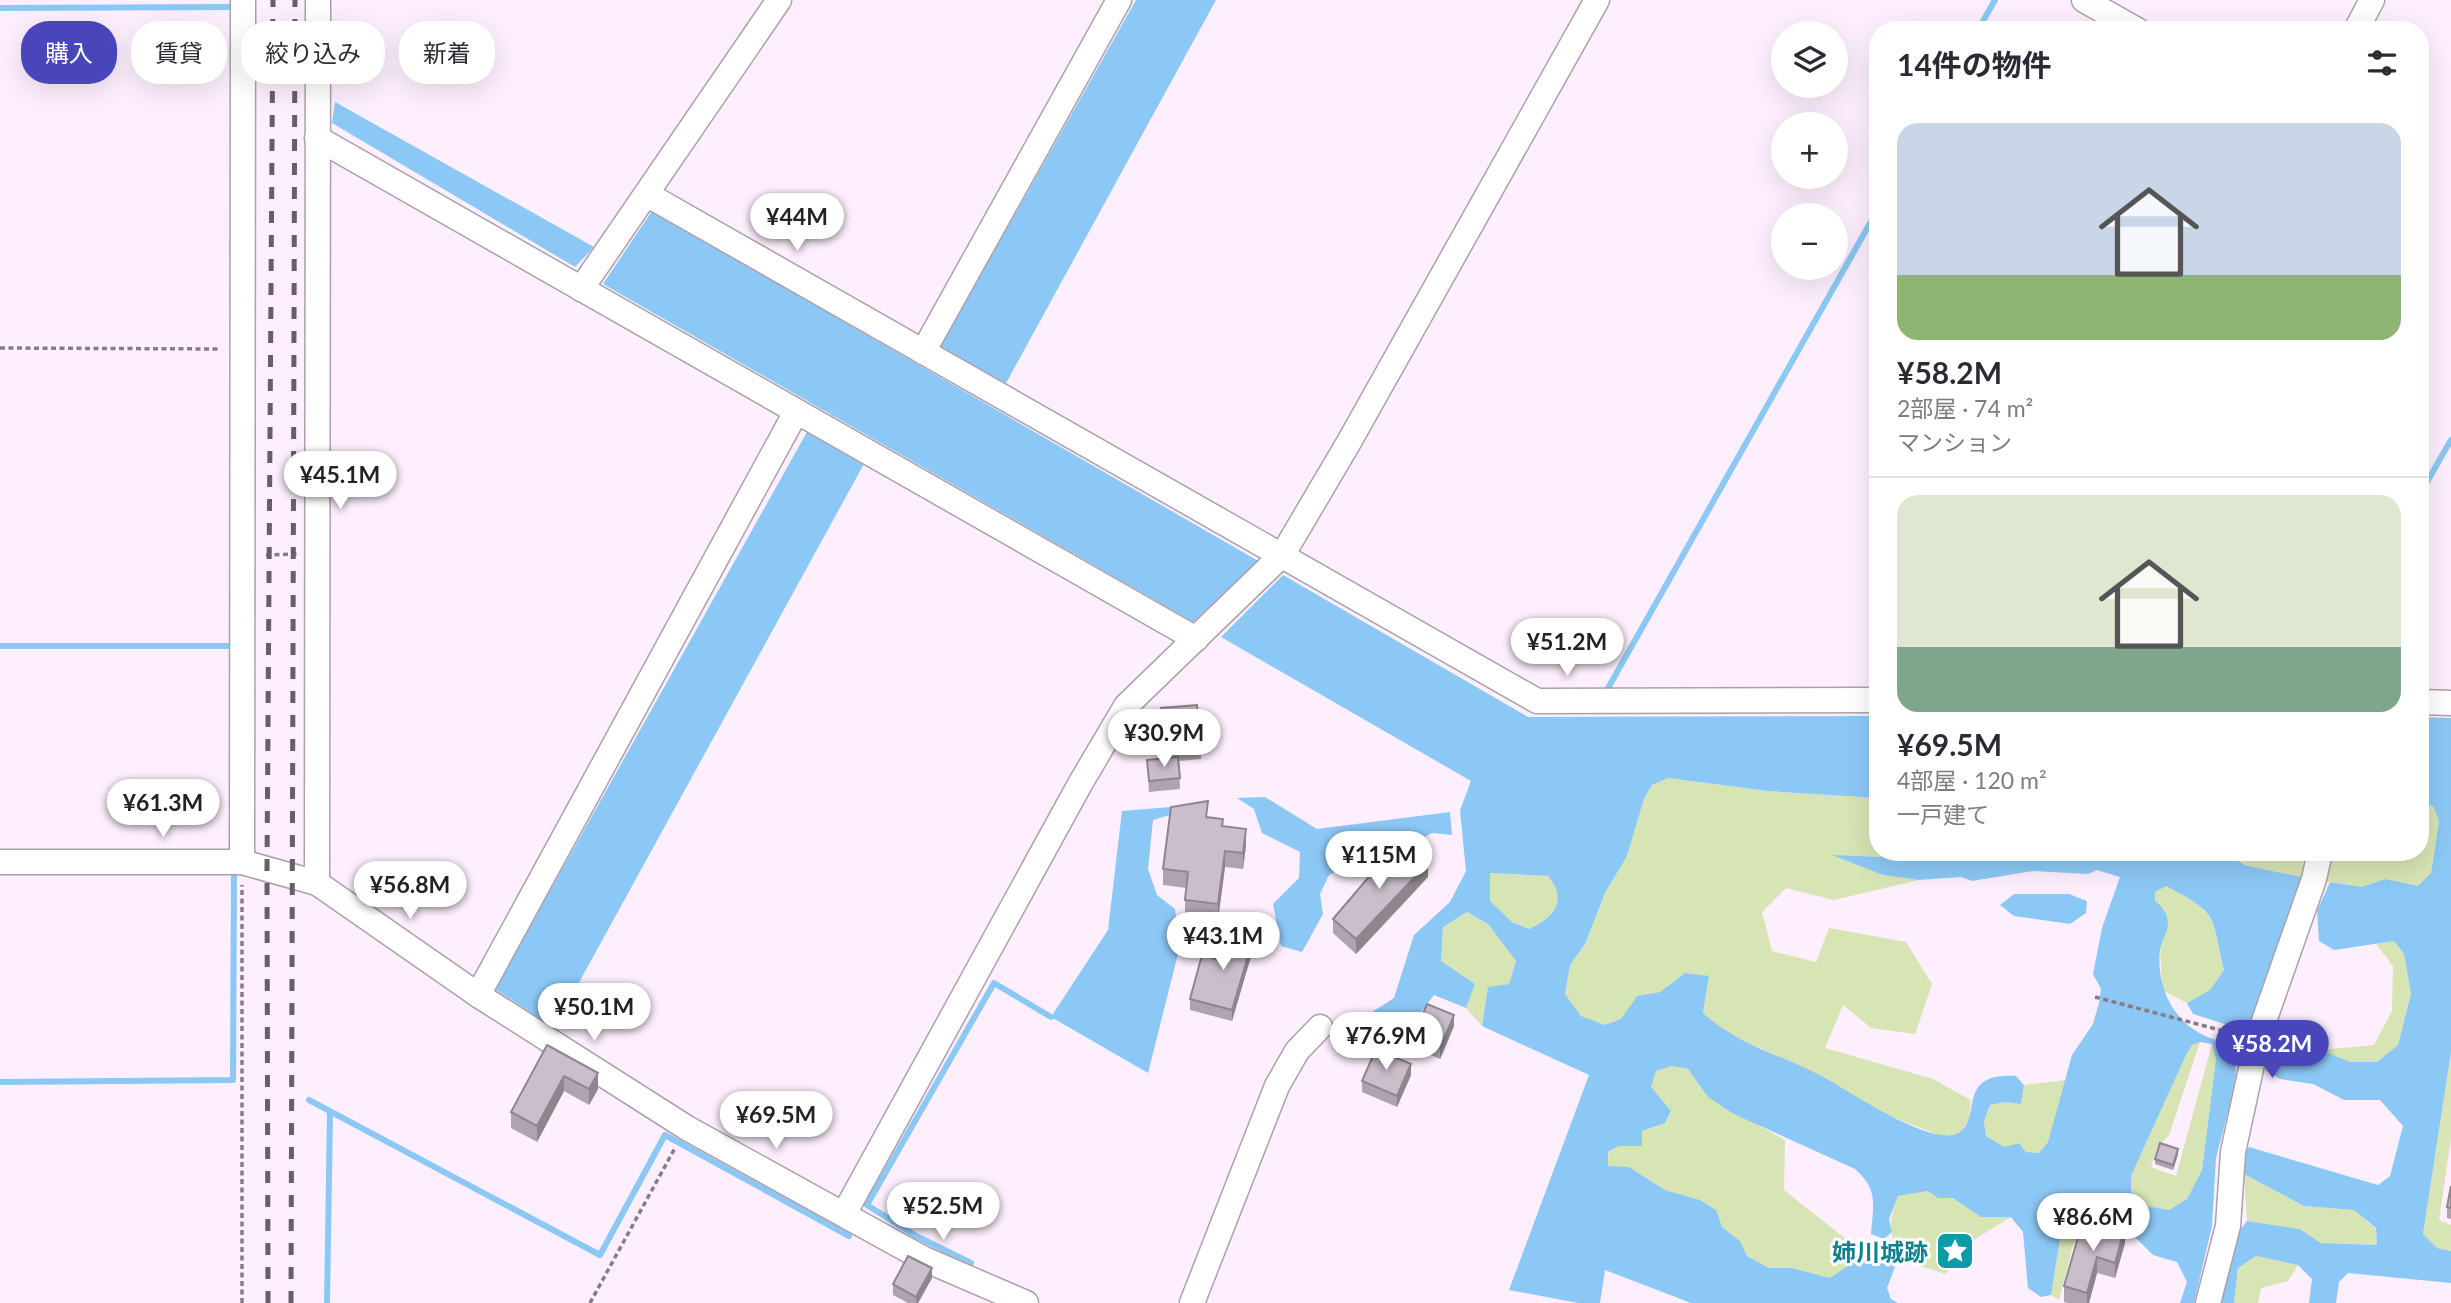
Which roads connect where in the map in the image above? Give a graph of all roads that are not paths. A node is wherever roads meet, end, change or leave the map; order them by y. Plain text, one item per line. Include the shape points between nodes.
1 (243, 0) edge
2 (318, 0) edge
3 (779, 0) edge
4 (1119, 0) edge
5 (1597, 0) edge
6 (2084, 0) edge
7 (2372, 0) edge
8 (2121, 21) edge
9 (2361, 21) edge
10 (317, 138) junction
11 (648, 195) junction
12 (593, 271) junction
13 (923, 352) junction
14 (796, 412) junction
15 (1283, 554) junction
16 (1196, 639) junction
17 (1869, 700) edge
18 (2429, 702) edge
19 (2451, 703) edge
20 (2317, 861) edge
21 (0, 862) edge
22 (243, 862) junction
23 (317, 883) junction
24 (478, 995) junction
25 (1320, 1027) dead end
26 (844, 1214) junction
27 (1026, 1303) edge
28 (1192, 1303) edge
29 (2208, 1303) edge

1 - 22 street
2 - 10 street
3 - 11 street
4 - 13 street
5 - 15 street
6 - 8 street
7 - 9 street
10 - 12 street
10 - 23 street
11 - 12 street
11 - 13 street
12 - 14 street
13 - 15 street
14 - 16 street
14 - 24 street
15 - 16 street
15 - 17 street via 1537,701
16 - 26 street via 1145,685 1119,717
18 - 19 street
20 - 29 street via 2257,1041 2233,1152 2228,1226
21 - 22 street
22 - 23 street
23 - 24 street
24 - 26 street via 687,1128
25 - 28 street via 1297,1051 1276,1086
26 - 27 street via 924,1259

